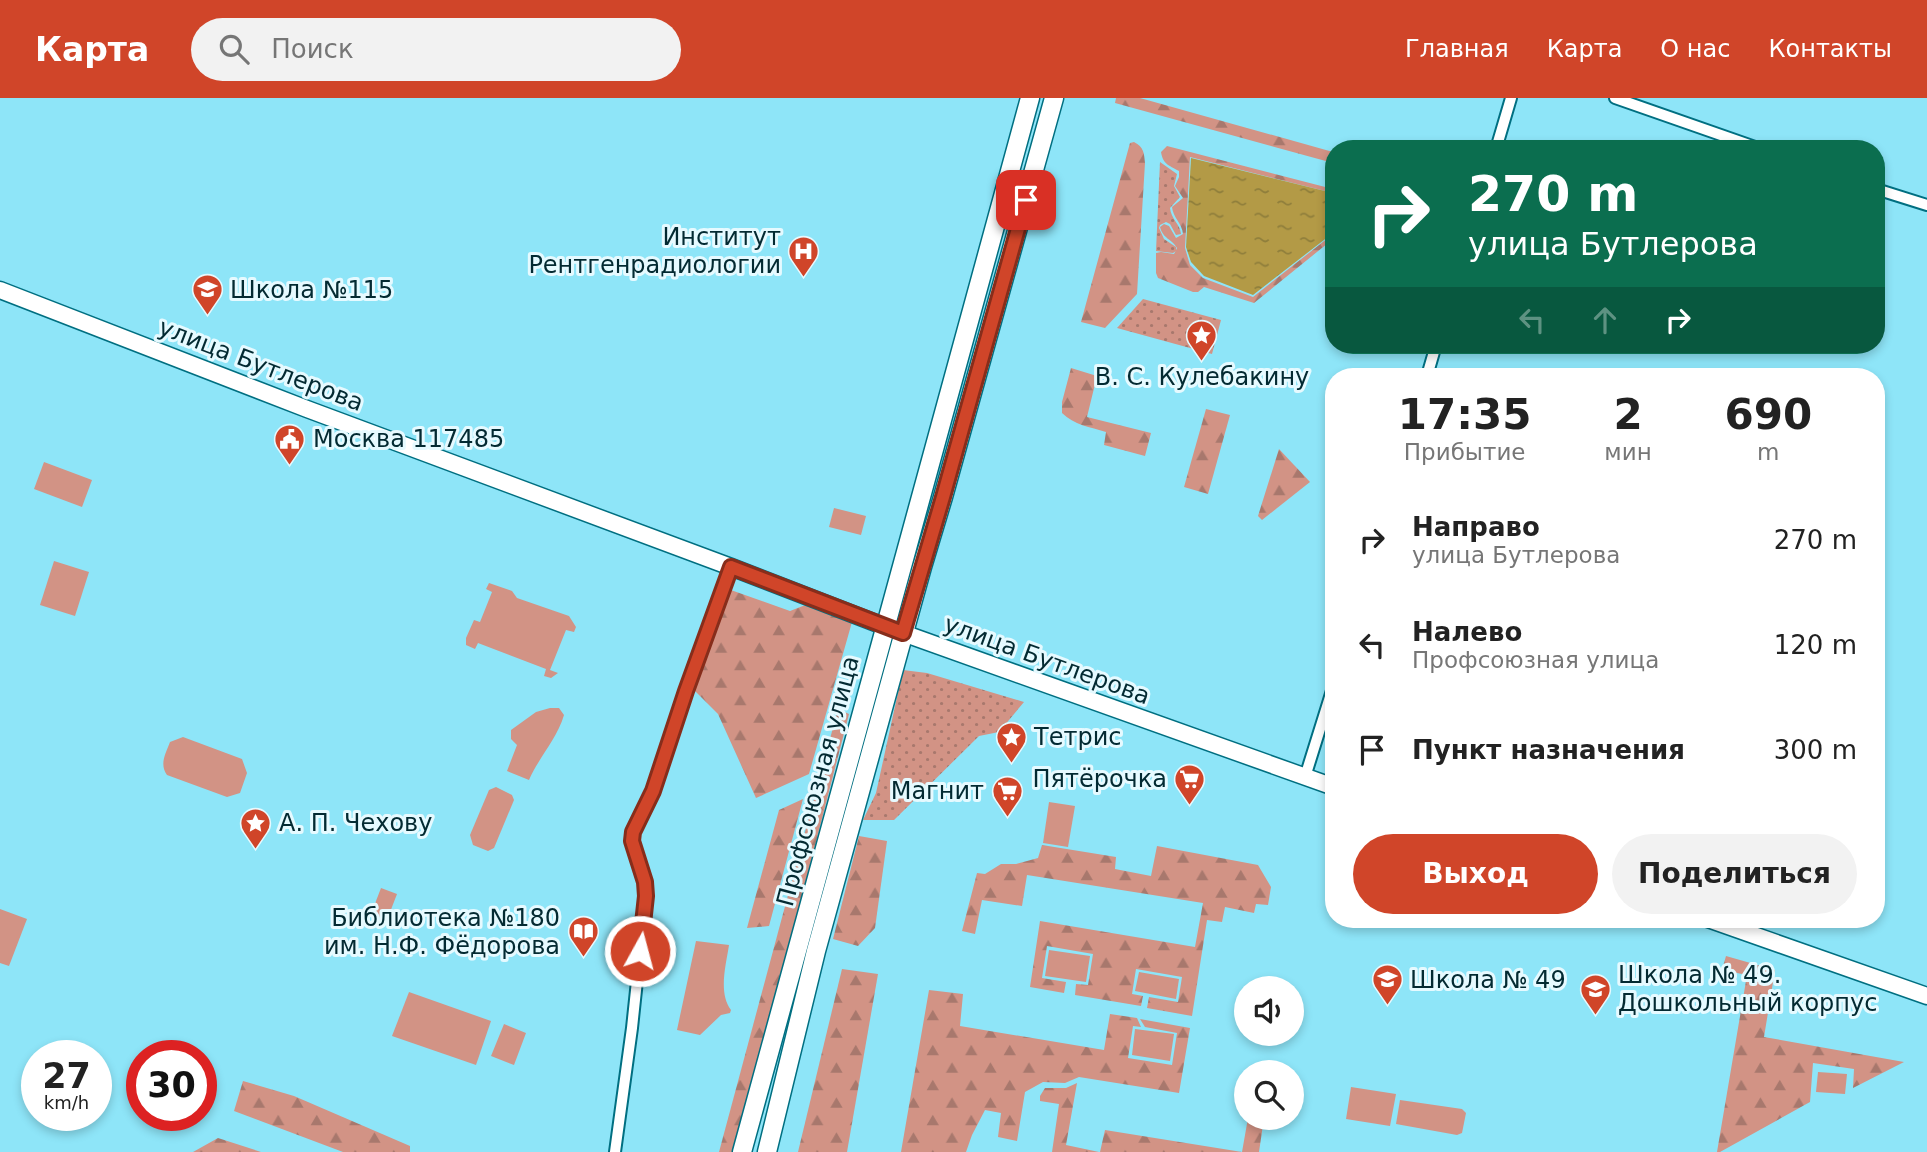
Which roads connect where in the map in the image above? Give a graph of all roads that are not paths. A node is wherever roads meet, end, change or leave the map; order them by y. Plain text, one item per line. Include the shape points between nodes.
1 (1030, 98) edge
2 (1054, 98) edge
3 (1511, 98) edge
4 (1615, 98) edge
5 (1499, 140) edge
6 (1735, 140) edge
7 (1885, 192) edge
8 (1927, 205) edge
9 (0, 290) edge
10 (731, 567) junction
11 (886, 627) junction
12 (903, 633) junction
13 (1325, 714) edge
14 (1306, 777) junction
15 (1325, 784) edge
16 (1734, 928) edge
17 (1927, 996) edge
18 (615, 1152) edge
19 (743, 1152) edge
20 (767, 1152) edge

1 - 11 main road, Профсоюзная улица
2 - 12 main road, Профсоюзная улица
3 - 5 street
4 - 6 street
7 - 8 street
9 - 10 street, улица Бутлерова
10 - 11 street, улица Бутлерова
10 - 18 street via 653,791 633,832 646,896
11 - 12 street, улица Бутлерова
11 - 19 main road, Профсоюзная улица
12 - 14 street, улица Бутлерова
12 - 20 main road, Профсоюзная улица via 814,958
13 - 14 street
14 - 15 street, улица Бутлерова
16 - 17 street

